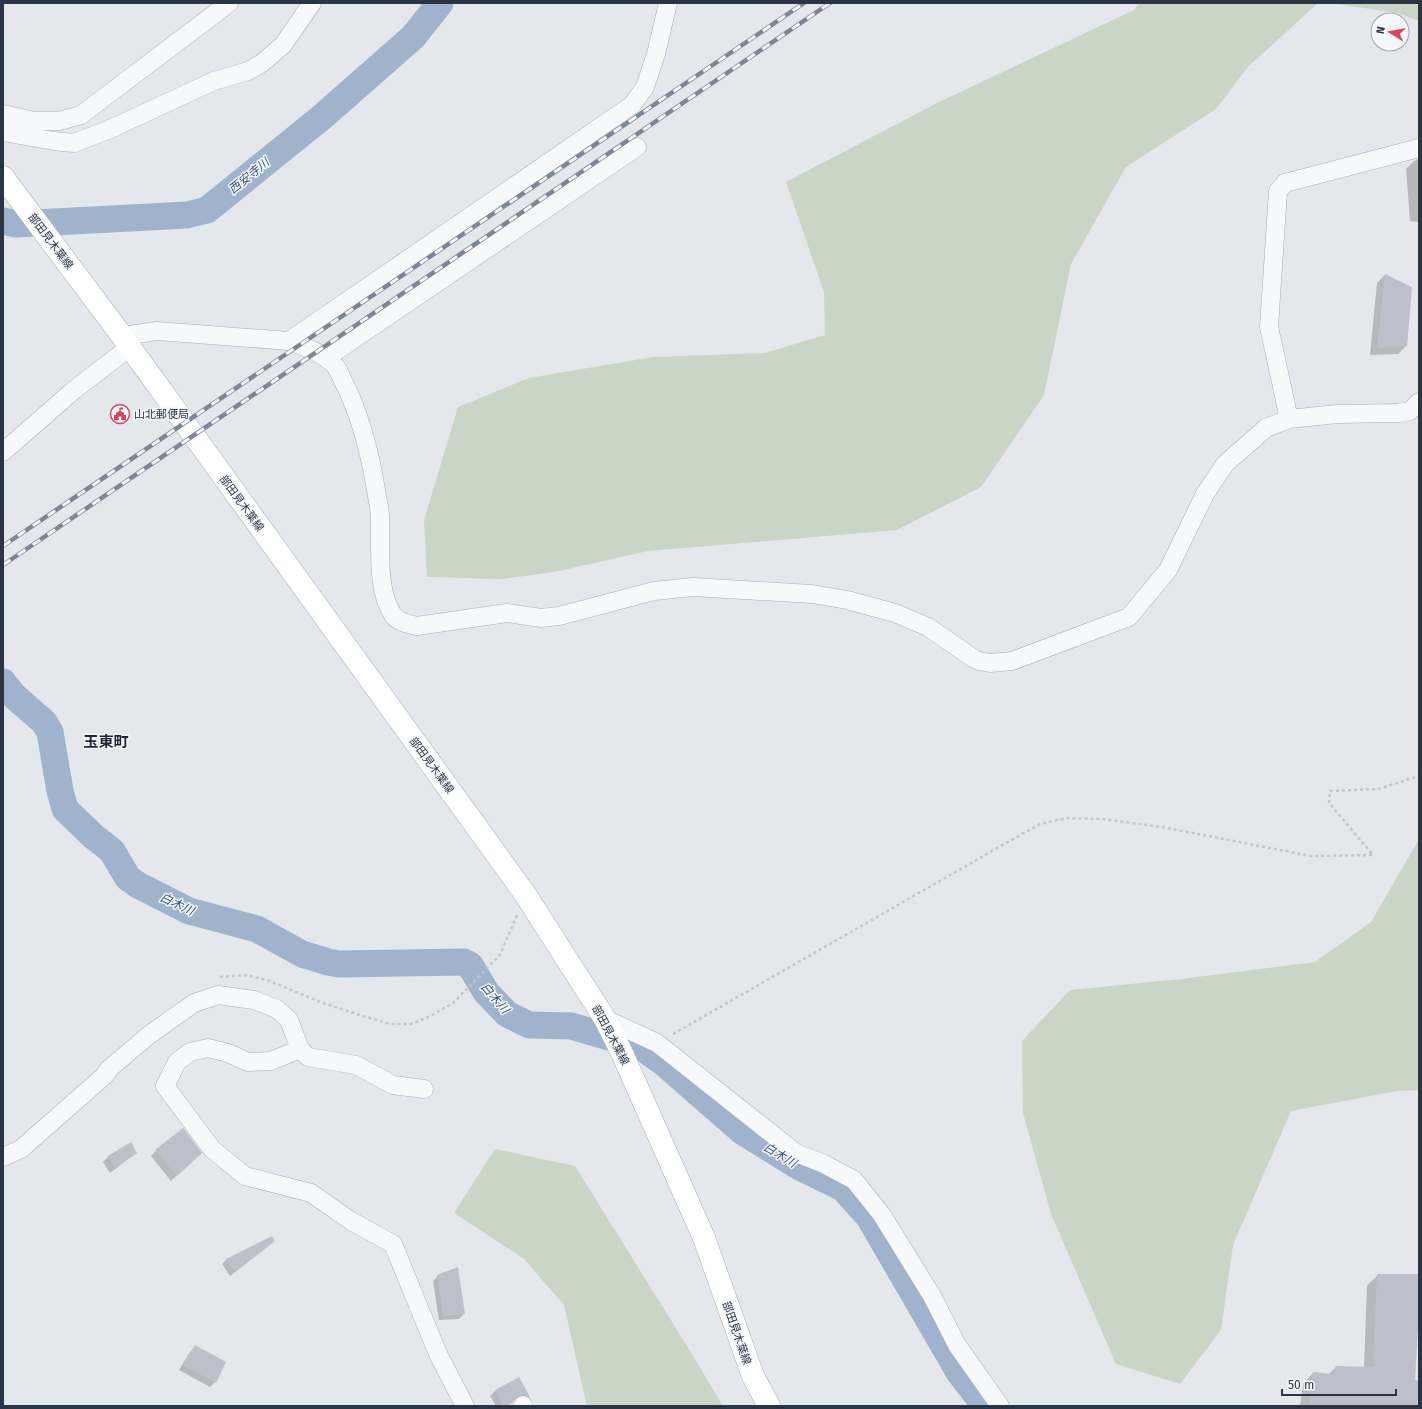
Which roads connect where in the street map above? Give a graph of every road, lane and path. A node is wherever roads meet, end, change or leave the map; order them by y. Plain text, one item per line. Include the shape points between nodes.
1 (229, 3) edge
2 (312, 3) edge
3 (668, 3) edge
4 (3, 114) edge
5 (3, 132) edge
6 (637, 147) dead end
7 (1419, 148) edge
8 (3, 177) edge
9 (289, 341) junction
10 (126, 342) junction
11 (326, 358) junction
12 (1419, 402) edge
13 (1289, 419) junction
14 (3, 452) edge
15 (1419, 776) edge
16 (525, 894) junction
17 (217, 978) dead end
18 (607, 1024) junction
19 (657, 1043) junction
20 (300, 1049) junction
21 (424, 1089) dead end
22 (3, 1157) edge
23 (465, 1406) edge
24 (769, 1406) edge
25 (1000, 1406) edge

1 - 4 street via 81,115 59,121 34,121
2 - 5 street via 283,45 262,63 248,71 214,81 108,130 74,142 54,142
3 - 9 street via 645,87 632,105
6 - 11 street
7 - 13 street via 1285,183 1278,191 1269,327
8 - 10 main road, 部田見木葉線
9 - 10 street via 157,331
9 - 11 street
10 - 14 street
10 - 16 main road, 部田見木葉線
11 - 13 street via 336,368 353,399 373,468 380,515 380,563 387,605 394,616 404,623 417,626 507,613 541,618 559,616 654,591 693,588 812,594 848,600 895,613 928,627 973,658 990,663 1012,661 1129,616 1168,570 1205,494 1226,464 1266,428
12 - 13 street via 1410,411 1398,413 1337,414
15 - 19 path via 1378,789 1330,791 1329,803 1373,855 1311,856 1162,827 1102,819 1067,818 1040,824
16 - 17 path via 500,955 452,1004 411,1024 390,1024 323,1003 267,980 246,975
16 - 18 main road, 部田見木葉線
18 - 19 street
18 - 24 main road, 部田見木葉線 via 704,1238 753,1376
19 - 25 street via 796,1153 854,1180 882,1215 932,1296 957,1345
20 - 21 street via 308,1056 356,1065 393,1085
20 - 22 street via 289,1020 277,1009 254,1000 218,995 194,1003 110,1068 21,1149
20 - 23 street via 271,1062 248,1062 208,1048 190,1052 177,1062 165,1086 212,1149 244,1176 311,1193 351,1221 393,1244 438,1354

